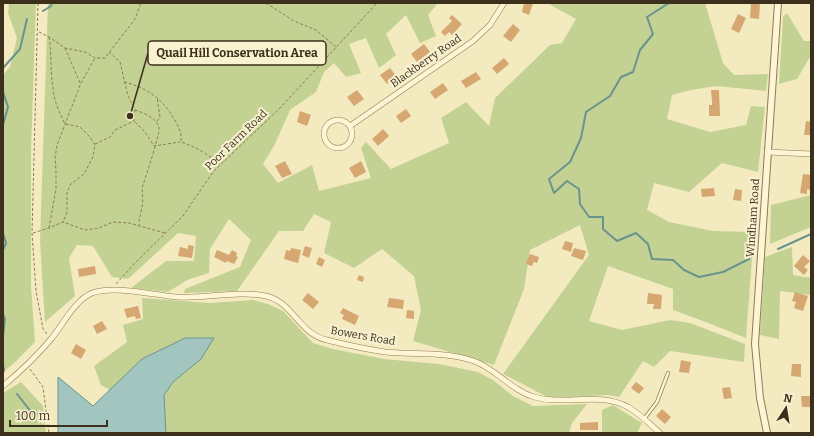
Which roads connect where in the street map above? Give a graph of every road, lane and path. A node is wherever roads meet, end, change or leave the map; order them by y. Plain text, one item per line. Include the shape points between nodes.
1 (38, 3) edge
2 (141, 3) edge
3 (266, 3) edge
4 (377, 3) edge
5 (504, 3) edge
6 (778, 3) edge
7 (38, 32) junction
8 (49, 37) junction
9 (336, 47) junction
10 (65, 48) junction
11 (110, 52) junction
12 (95, 58) junction
13 (124, 82) junction
14 (81, 83) junction
15 (157, 97) junction
16 (135, 110) junction
17 (134, 121) junction
18 (156, 122) junction
19 (65, 124) junction
20 (350, 126) junction
21 (181, 142) junction
22 (95, 145) junction
23 (154, 146) junction
24 (767, 152) junction
25 (811, 154) edge
26 (220, 165) junction
27 (64, 222) junction
28 (139, 226) junction
29 (49, 228) junction
30 (32, 233) junction
31 (166, 233) junction
32 (110, 290) junction
33 (50, 340) junction
34 (27, 365) junction
35 (668, 373) dead end
36 (3, 386) edge
37 (644, 419) junction
38 (49, 433) edge
39 (660, 433) edge
40 (767, 433) edge

1 - 7 path
2 - 11 path via 135,19
3 - 9 path via 294,21 316,30
4 - 9 path, Poor Farm Road
5 - 20 street, Blackberry Road via 490,25 473,41
6 - 24 street, Windham Road
7 - 8 path
7 - 30 path
8 - 10 path
8 - 19 path via 52,88 57,108
9 - 26 path, Poor Farm Road via 280,108
10 - 12 path via 85,52
10 - 14 path
11 - 12 path via 105,58
11 - 13 path via 120,62
12 - 14 path
13 - 15 path via 138,85
13 - 16 path
14 - 19 path
15 - 18 path via 160,117
15 - 21 path via 172,116 182,135
16 - 17 path
16 - 18 path
17 - 22 path via 115,130 110,137
17 - 23 path
18 - 23 path via 159,129
19 - 22 path via 80,127
19 - 29 path via 56,145 56,189
20 - 20 street via 342,121 330,123 325,131 327,142 338,148 346,145 352,138
21 - 23 path
21 - 26 path via 195,147
22 - 27 path via 93,157 84,174 70,185
23 - 28 path via 142,186
24 - 25 street
24 - 40 street, Windham Road via 755,344 760,398
26 - 31 path, Poor Farm Road via 183,216
27 - 28 path via 85,230 114,222
27 - 29 path
28 - 31 path
29 - 30 path
30 - 33 path via 36,291 43,328
31 - 32 path, Poor Farm Road
32 - 33 street, Bowers Road via 92,293 83,299
32 - 37 street, Bowers Road via 130,290 179,297 252,294 268,296 286,306 304,328 318,338 386,352 467,359 488,368 520,392 534,397 550,401 614,401 628,407
33 - 34 street, Bowers Road
34 - 36 street, Bowers Road
34 - 38 path via 43,386
35 - 37 lane via 657,402
37 - 39 street, Bowers Road

